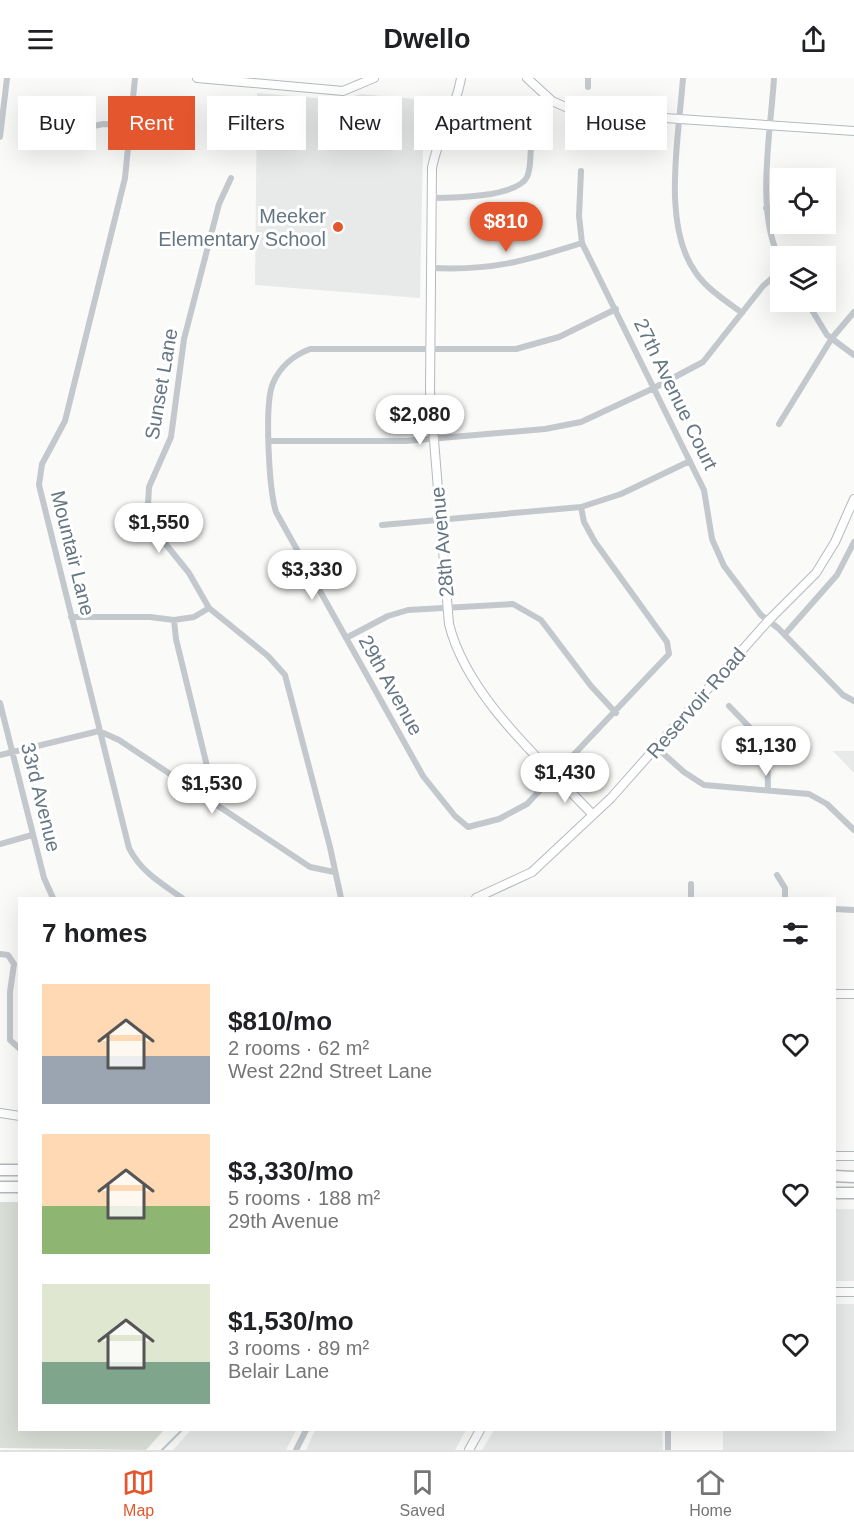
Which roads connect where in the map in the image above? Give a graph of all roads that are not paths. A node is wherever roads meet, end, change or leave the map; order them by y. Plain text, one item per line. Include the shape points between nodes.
1 (7, 78) edge
2 (135, 78) edge
3 (197, 78) edge
4 (374, 78) edge
5 (461, 78) edge
6 (526, 78) edge
7 (588, 78) edge
8 (683, 78) edge
9 (774, 78) edge
10 (363, 81) edge
11 (588, 87) dead end
12 (133, 96) edge
13 (680, 120) junction
14 (771, 126) junction
15 (854, 131) edge
16 (0, 137) edge
17 (128, 150) edge
18 (531, 150) edge
19 (581, 171) dead end
20 (231, 178) dead end
21 (432, 198) junction
22 (766, 208) junction
23 (770, 208) edge
24 (582, 243) junction
25 (774, 246) edge
26 (431, 268) junction
27 (770, 280) edge
28 (616, 309) junction
29 (814, 312) edge
30 (854, 312) edge
31 (742, 313) junction
32 (832, 339) junction
33 (430, 349) junction
34 (854, 355) edge
35 (654, 388) junction
36 (779, 424) dead end
37 (433, 438) junction
38 (270, 441) junction
39 (690, 461) junction
40 (854, 499) edge
41 (581, 507) junction
42 (440, 520) junction
43 (382, 525) dead end
44 (854, 542) edge
45 (447, 607) junction
46 (209, 608) junction
47 (71, 616) junction
48 (174, 620) junction
49 (768, 621) junction
50 (785, 634) junction
51 (346, 638) junction
52 (854, 701) edge
53 (0, 703) edge
54 (729, 706) dead end
55 (616, 712) junction
56 (99, 731) junction
57 (657, 748) junction
58 (13, 752) junction
59 (0, 755) edge
60 (555, 775) junction
61 (768, 789) junction
62 (216, 804) junction
63 (593, 815) junction
64 (854, 830) edge
65 (32, 835) junction
66 (0, 844) edge
67 (334, 872) junction
68 (777, 875) dead end
69 (691, 884) dead end
70 (53, 897) edge
71 (181, 897) edge
72 (341, 897) edge
73 (480, 897) edge
74 (691, 897) edge
75 (785, 897) edge
76 (836, 909) edge
77 (854, 910) edge
78 (0, 954) edge
79 (836, 994) edge
80 (854, 994) edge
81 (18, 1048) edge
82 (0, 1113) edge
83 (18, 1116) edge
84 (836, 1156) edge
85 (854, 1156) edge
86 (0, 1170) edge
87 (18, 1170) edge
88 (836, 1176) edge
89 (854, 1177) edge
90 (0, 1187) edge
91 (18, 1187) edge
92 (836, 1193) edge
93 (854, 1193) edge
94 (854, 1292) edge
95 (836, 1293) edge
96 (306, 1431) edge
97 (480, 1431) edge
98 (668, 1431) edge
99 (296, 1450) edge
100 (470, 1450) edge
101 (668, 1450) edge

1 - 16 street
2 - 12 street, Mountair Lane
3 - 10 street via 332,90 350,89
4 - 10 street
5 - 21 street, 28th Avenue via 459,93 435,151
6 - 13 street via 552,101 577,112
7 - 11 street
8 - 13 street
9 - 14 street
13 - 14 street
13 - 31 street via 674,205 677,231 696,274
14 - 15 street
14 - 22 street
17 - 47 street, Mountair Lane via 125,178 65,421 40,474 40,495
18 - 21 street via 527,177 519,186 463,198
19 - 24 street, 27th Avenue Court
20 - 46 street, Sunset Lane via 219,204 184,339 171,437 148,491 148,511 156,532 189,573
21 - 26 street, 28th Avenue
22 - 23 street
22 - 25 street
24 - 26 street via 494,267
24 - 28 street, 27th Avenue Court
26 - 33 street, 28th Avenue
27 - 31 street
28 - 33 street via 559,338 530,346 498,350
28 - 35 street, 27th Avenue Court
29 - 32 street
30 - 32 street
31 - 35 street via 703,362
32 - 34 street
32 - 36 street
33 - 37 street, 28th Avenue
33 - 38 street, 29th Avenue via 321,347 301,352 273,383
35 - 37 street via 597,416 564,426
35 - 39 street, 27th Avenue Court
37 - 38 street
37 - 42 street, 28th Avenue
38 - 51 street, 29th Avenue via 270,489 276,512
39 - 41 street via 621,494
39 - 49 street, 27th Avenue Court via 704,490 712,538 721,561
40 - 49 street, Reservoir Road via 816,573
41 - 42 street
41 - 55 street via 594,543 667,642 669,652
42 - 43 street
42 - 45 street, 28th Avenue
44 - 50 street via 837,575
45 - 51 street via 393,614
45 - 55 street via 503,603 529,611 550,630 591,686
45 - 60 street, 28th Avenue via 453,641 464,666 516,735
46 - 48 street via 194,617
46 - 67 street, Sunset Lane via 268,656 285,675
47 - 48 street
47 - 56 street, Mountair Lane
48 - 62 street
49 - 50 street, 27th Avenue Court
49 - 57 street, Reservoir Road
50 - 52 street, 27th Avenue Court via 843,695
51 - 60 street, 29th Avenue via 423,776 468,827 517,811
53 - 58 street, 33rd Avenue
54 - 61 street via 767,749
55 - 60 street
56 - 58 street
56 - 62 street
56 - 71 street, Mountair Lane via 129,848 138,865
57 - 61 street via 704,785
57 - 63 street, Reservoir Road
58 - 59 street
58 - 65 street, 33rd Avenue
60 - 63 street, 28th Avenue
61 - 64 street via 800,791 819,798
62 - 67 street via 310,867
63 - 73 street, Reservoir Road via 532,872 503,892
65 - 66 street
65 - 70 street, 33rd Avenue
67 - 72 street, Sunset Lane
68 - 75 street via 785,888
69 - 74 street
76 - 77 street
78 - 81 street via 11,957 14,964 11,1044
79 - 80 street
82 - 83 street
84 - 85 street
86 - 87 highway
88 - 89 highway
90 - 91 highway
92 - 93 highway
94 - 95 street
96 - 99 street
97 - 100 street
98 - 101 street

